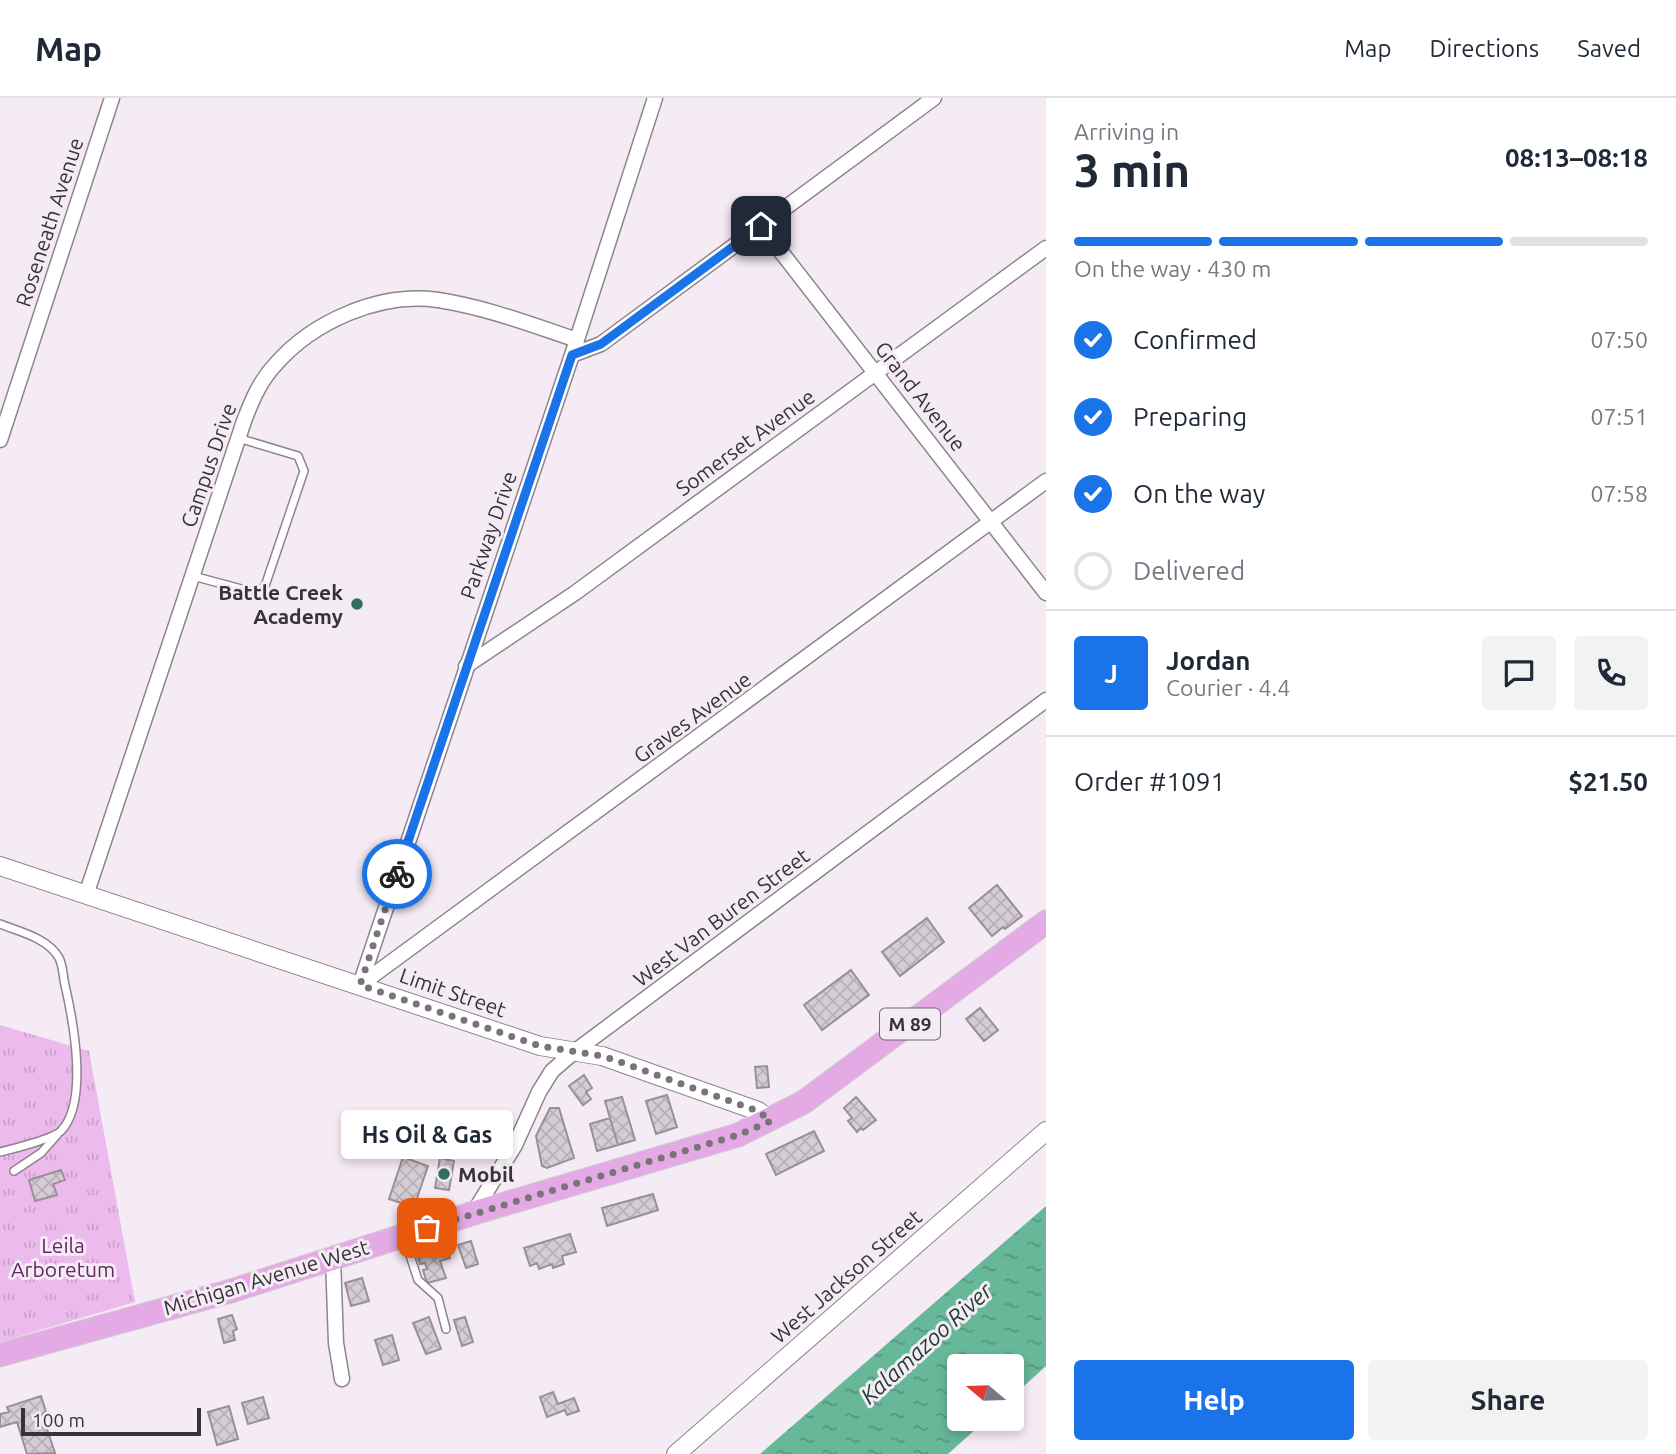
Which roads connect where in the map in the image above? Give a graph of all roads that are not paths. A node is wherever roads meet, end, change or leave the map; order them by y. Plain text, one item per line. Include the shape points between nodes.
1 (112, 98) edge
2 (655, 98) edge
3 (934, 98) edge
4 (761, 226) junction
5 (1046, 248) edge
6 (577, 341) junction
7 (572, 355) junction
8 (876, 373) junction
9 (238, 438) junction
10 (0, 440) edge
11 (1046, 481) edge
12 (992, 522) junction
13 (192, 575) junction
14 (1046, 593) edge
15 (466, 666) junction
16 (1046, 700) edge
17 (0, 866) edge
18 (86, 895) junction
19 (1046, 922) edge
20 (0, 924) edge
21 (360, 985) junction
22 (574, 1052) junction
23 (771, 1121) junction
24 (60, 1132) junction
25 (1046, 1132) edge
26 (0, 1152) edge
27 (14, 1171) dead end
28 (474, 1213) junction
29 (403, 1236) junction
30 (332, 1258) junction
31 (446, 1329) dead end
32 (0, 1355) edge
33 (342, 1379) dead end
34 (676, 1454) edge

1 - 10 street, Roseneath Avenue
2 - 6 street, Parkway Drive
3 - 4 street
4 - 7 street via 601,344
4 - 8 street, Grand Avenue
5 - 8 street, Somerset Avenue
6 - 7 street, Parkway Drive
6 - 9 street, Campus Drive via 436,300 375,305 320,327 281,358 255,392
7 - 15 street, Parkway Drive
8 - 12 street, Grand Avenue
8 - 15 street, Somerset Avenue via 575,593
9 - 13 street, Campus Drive
9 - 13 lane via 298,456 304,471 300,483 265,586 256,593
11 - 12 street, Graves Avenue
12 - 14 street, Grand Avenue
12 - 21 street, Graves Avenue
13 - 18 street, Campus Drive
15 - 21 street, Parkway Drive
16 - 22 street, West Van Buren Street
17 - 18 street, Limit Street
18 - 21 street, Limit Street
19 - 23 highway, M 89 via 804,1102
20 - 24 lane via 43,941 59,958 78,1063 72,1109
21 - 22 street, Limit Street via 540,1046
22 - 23 street, Limit Street via 603,1056 758,1111
22 - 28 street, West Van Buren Street via 552,1071
23 - 28 highway, Michigan Avenue West / M 89
24 - 26 lane
24 - 27 lane via 41,1153
25 - 34 street, West Jackson Street
28 - 29 highway, Michigan Avenue West / M 89
29 - 30 highway, Michigan Avenue West / M 89
29 - 31 lane via 418,1280 438,1298
30 - 32 highway, Michigan Avenue West / M 89
30 - 33 street

